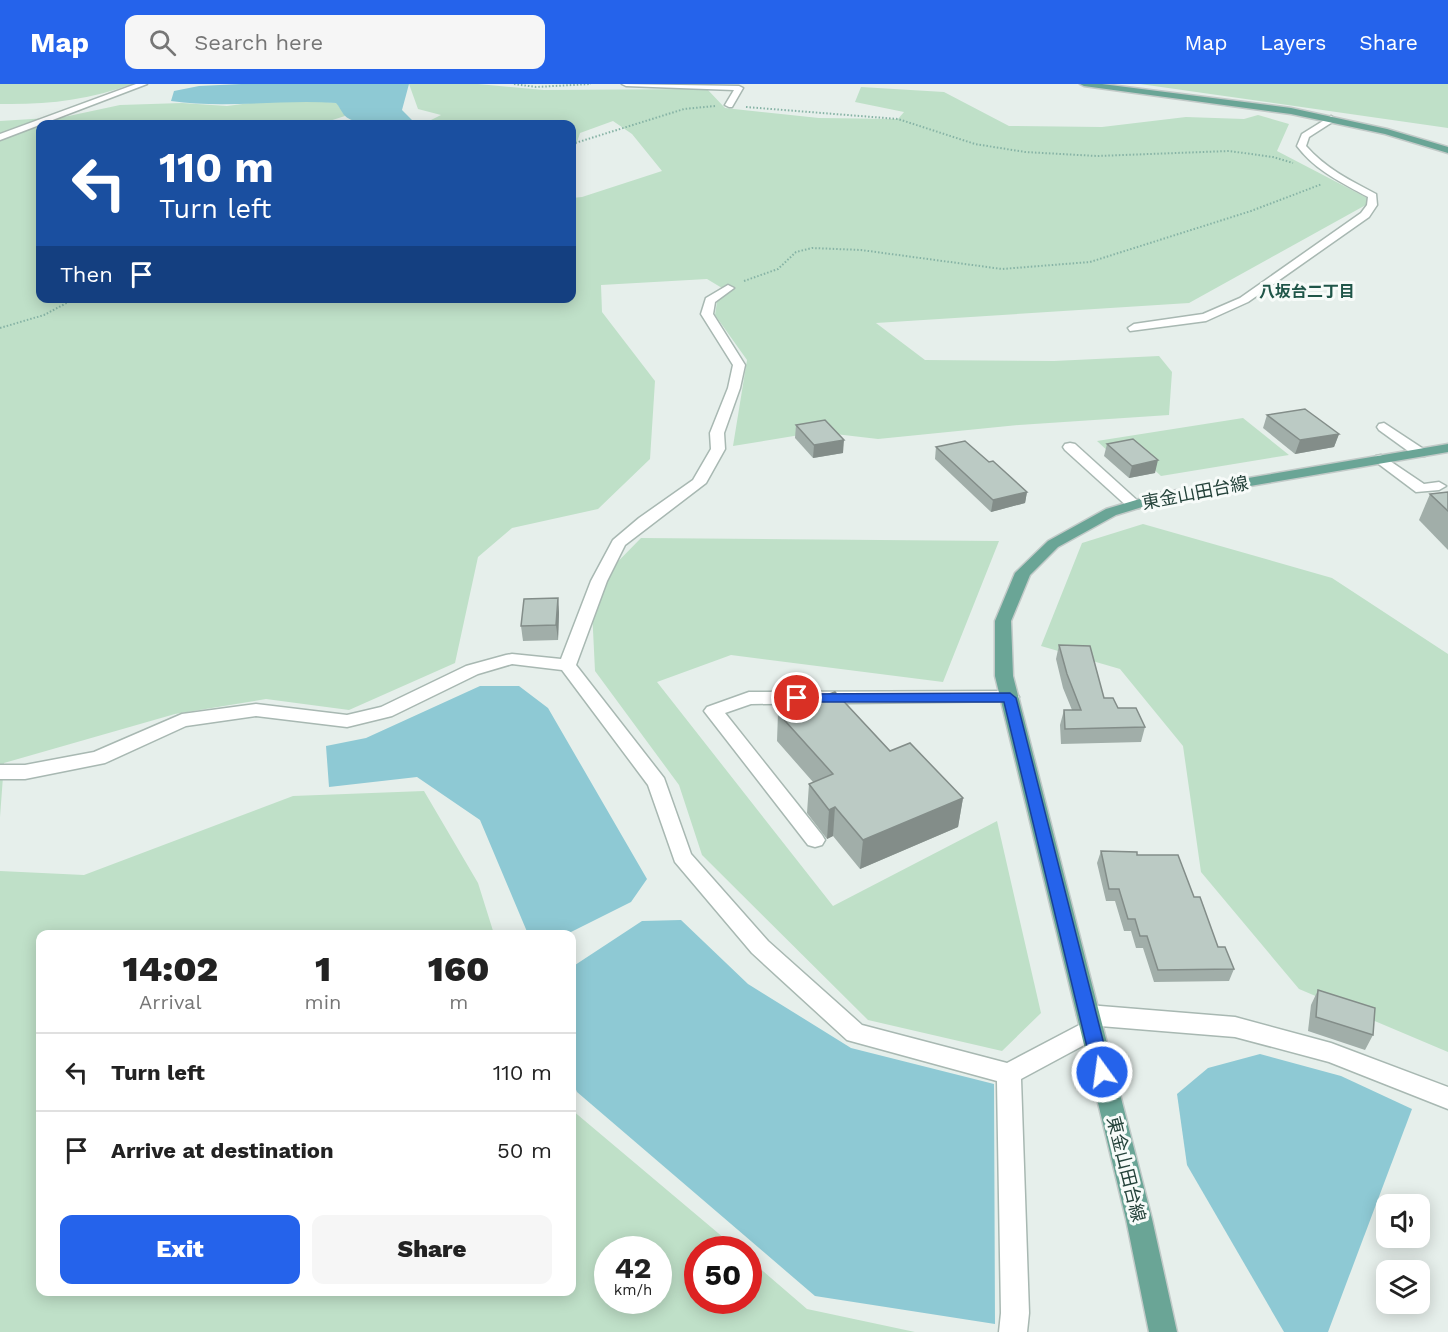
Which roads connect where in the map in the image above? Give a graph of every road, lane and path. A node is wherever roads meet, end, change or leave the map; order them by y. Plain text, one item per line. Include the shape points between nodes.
1 (143, 84) edge
2 (514, 84) edge
3 (591, 84) edge
4 (626, 84) edge
5 (1084, 84) edge
6 (729, 105) junction
7 (1330, 119) junction
8 (46, 120) edge
9 (36, 124) edge
10 (0, 137) edge
11 (576, 143) edge
12 (1448, 150) edge
13 (1339, 178) junction
14 (728, 288) joint
15 (67, 303) edge
16 (0, 328) edge
17 (1134, 328) dead end
18 (1384, 427) dead end
19 (1070, 447) dead end
20 (1448, 448) edge
21 (1420, 453) junction
22 (1381, 459) junction
23 (1439, 486) dead end
24 (1134, 505) junction
25 (567, 665) junction
26 (1010, 698) junction
27 (0, 772) edge
28 (815, 840) dead end
29 (1089, 1023) junction
30 (1009, 1074) junction
31 (1448, 1098) edge
32 (1013, 1332) edge
33 (1163, 1332) edge

1 - 8 street
2 - 3 path
4 - 6 street via 740,88
5 - 7 main road
6 - 11 path via 684,109
6 - 13 path via 898,119 975,144 1025,152 1097,156 1201,151 1254,153
7 - 12 main road
7 - 13 street via 1305,136 1300,146
9 - 10 street
13 - 14 path via 1251,211 1090,262 1002,269 861,250 812,248 796,252 778,268
13 - 17 street via 1373,196 1365,215 1244,300 1206,317
14 - 25 street via 710,300 707,314 739,365 735,388 717,433 718,449 699,483 618,543
15 - 16 path via 44,315
18 - 21 street
19 - 24 street
20 - 21 main road, 東金山田台線
21 - 22 main road, 東金山田台線
22 - 23 street via 1421,489
22 - 24 main road, 東金山田台線 via 1160,497
24 - 26 main road, 東金山田台線 via 1111,512 1053,544 1023,573 1003,621 1004,676
25 - 27 street via 512,659 472,669 386,712 347,721 256,710 182,720 98,758 25,772
25 - 30 street via 657,783 682,857 769,955 855,1033
26 - 28 street via 749,698 713,711
26 - 29 main road, 東金山田台線
29 - 30 street
29 - 31 street via 1234,1027 1331,1053
29 - 33 main road, 東金山田台線
30 - 32 street

